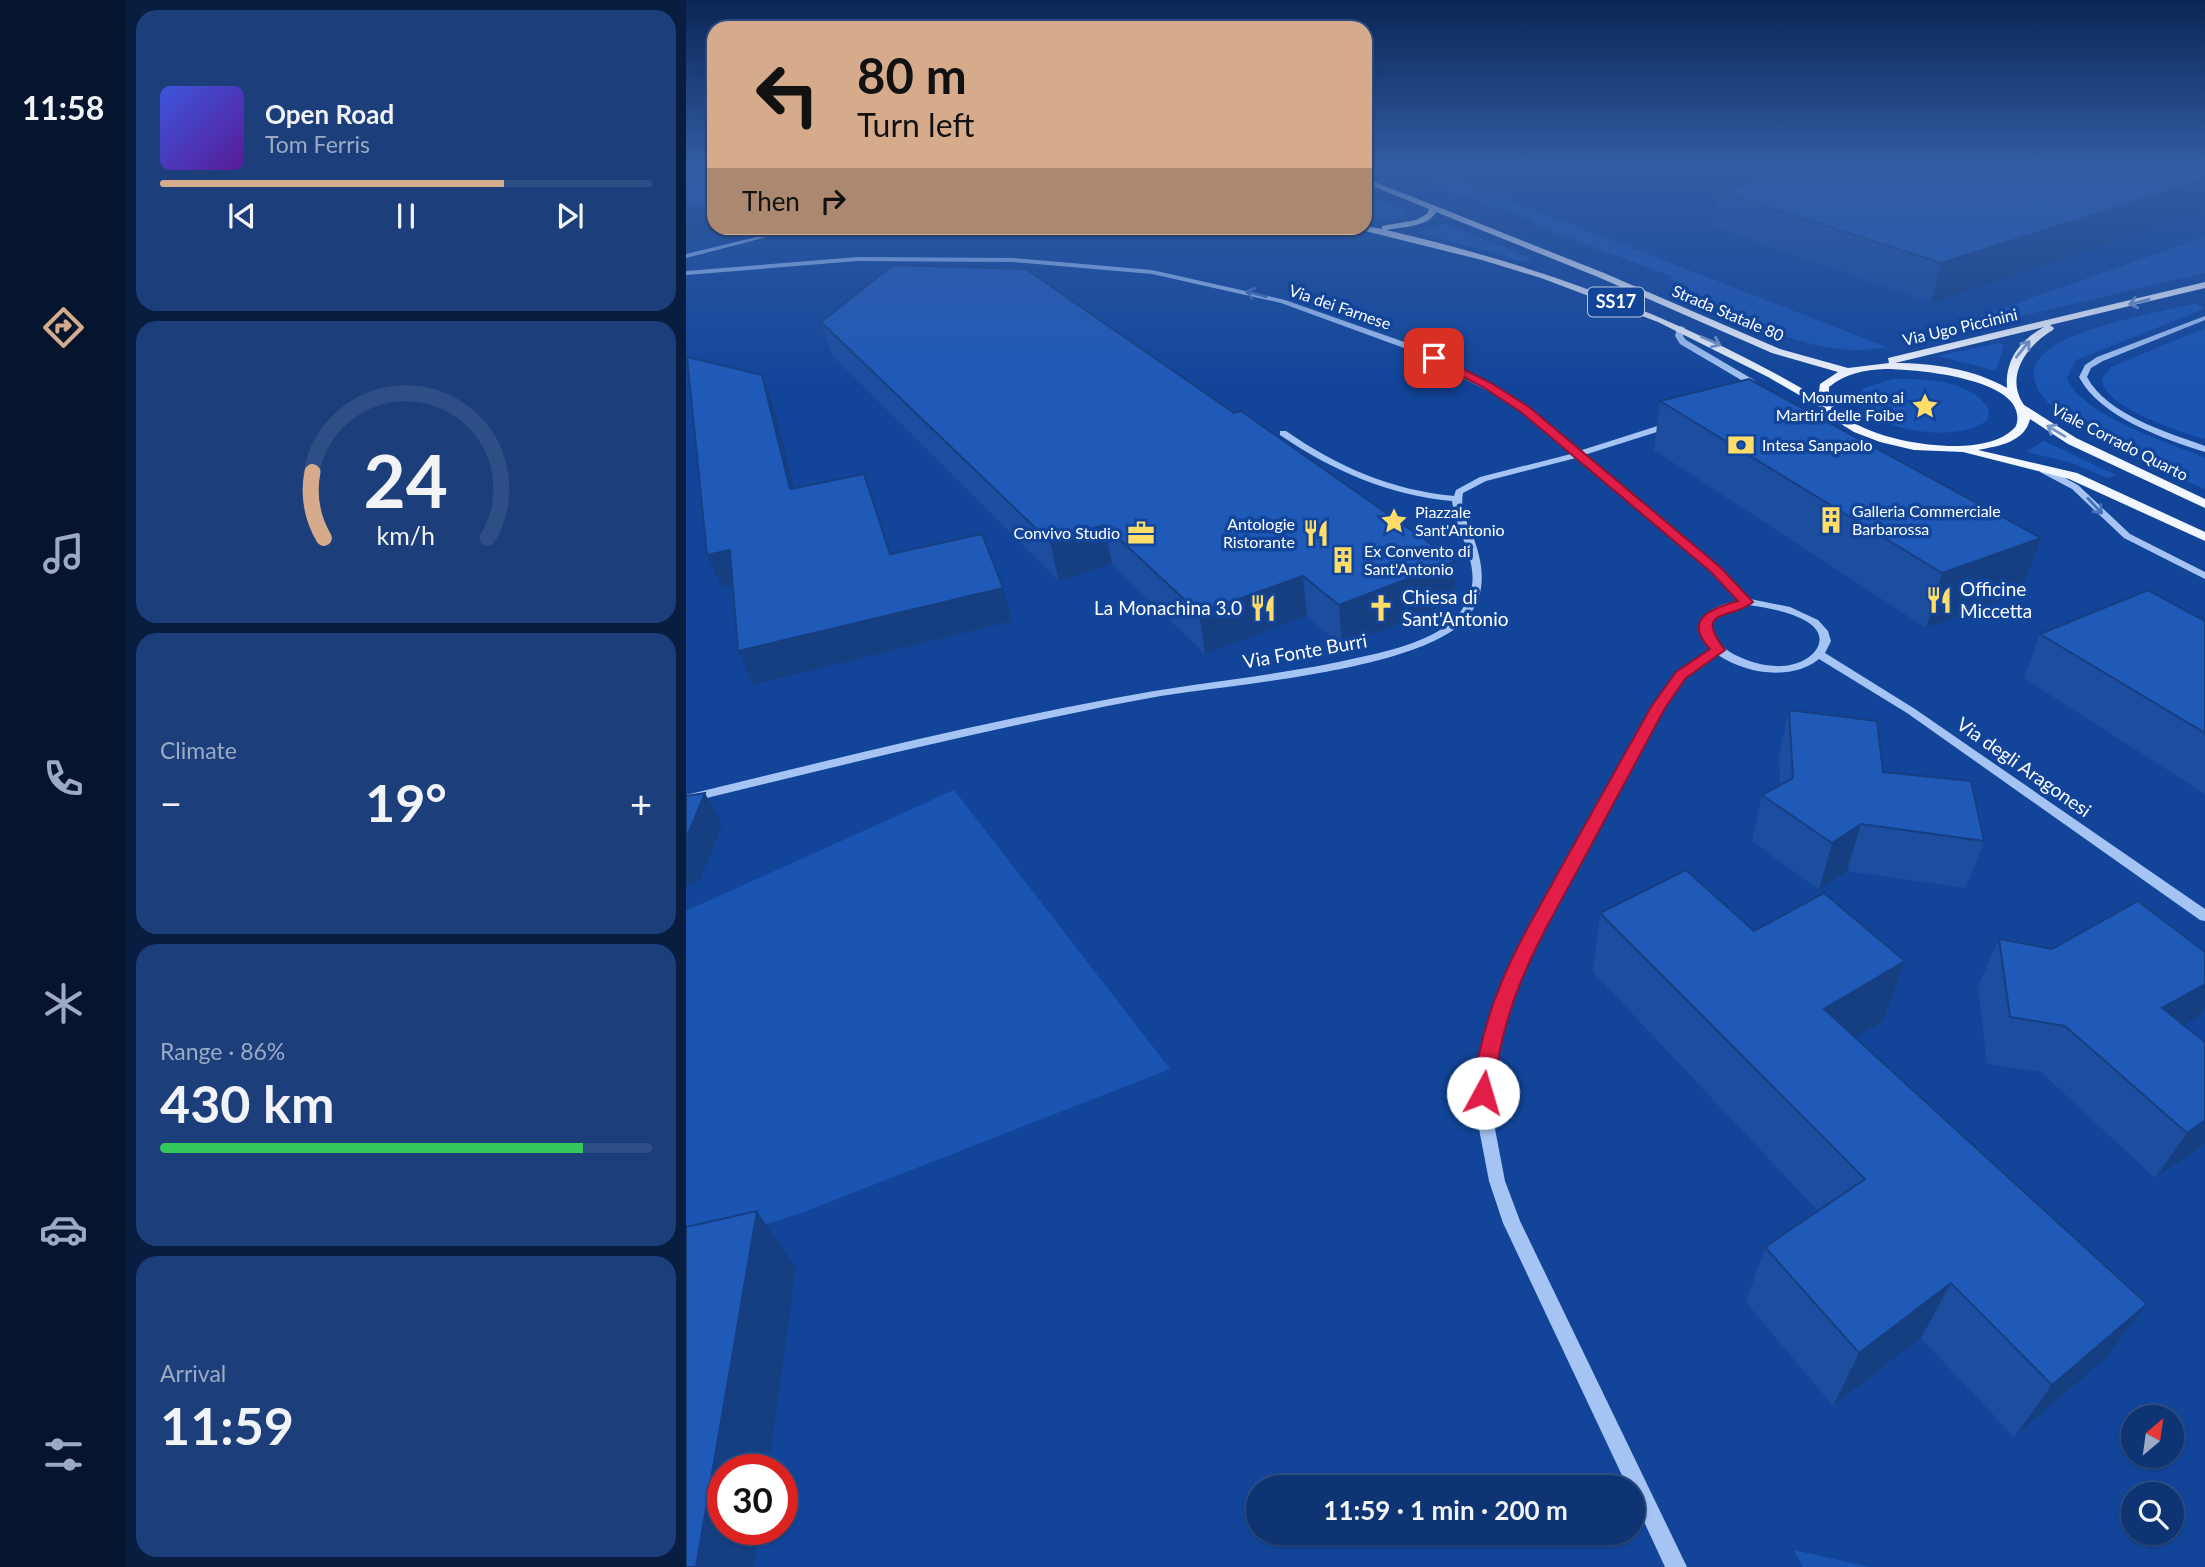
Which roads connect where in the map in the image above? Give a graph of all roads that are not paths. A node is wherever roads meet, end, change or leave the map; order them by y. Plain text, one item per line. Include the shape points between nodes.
1 (754, 239) edge
2 (1410, 239) edge
3 (1510, 239) edge
4 (686, 256) edge
5 (686, 273) edge
6 (2205, 285) edge
7 (2205, 318) edge
8 (2070, 319) junction
9 (1681, 328) junction
10 (1853, 370) junction
11 (1751, 398) edge
12 (2019, 405) junction
13 (1825, 407) junction
14 (1691, 418) edge
15 (1283, 433) dead end
16 (1931, 447) junction
17 (2205, 449) edge
18 (1576, 455) junction
19 (2016, 461) junction
20 (1456, 499) junction
21 (2205, 504) edge
22 (2205, 537) edge
23 (2205, 576) edge
24 (1747, 602) junction
25 (1718, 650) junction
26 (1819, 654) junction
27 (686, 799) edge
28 (2205, 916) edge
29 (1676, 1567) edge

1 - 4 street
2 - 9 main road, SS17 via 1493,260
3 - 10 main road, Strada Statale 80 via 1776,351
18 -> 5 street, Via dei Farnese via 1509,398 1434,358 1332,317 1209,283 1092,265 948,258 807,261
6 -> 8 main road, Via Ugo Piccinini
7 - 17 street via 2100,359 2082,377 2088,389 2114,409
8 - 10 main road, Via Ugo Piccinini
12 -> 8 main road, Via Ugo Piccinini via 2012,374 2016,356 2035,336
9 - 11 street via 1684,342 1754,384
9 -> 13 main road, SS17 via 1755,362
10 - 12 main road, Viale Corrado Quarto via 1906,366 1945,371 1993,386
10 - 13 main road via 1824,386
12 - 16 main road via 2025,418 2022,428 2003,441
21 -> 12 main road, Viale Corrado Quarto via 2072,440
13 - 16 main road via 1869,435
14 - 18 street
15 - 20 street via 1380,485
16 - 19 main road
18 - 20 street via 1483,479
18 - 24 street via 1716,569
19 - 22 main road via 2080,479
19 -> 23 street via 2065,480 2127,536
20 - 27 street, Via Fonte Burri via 1474,546 1478,582 1460,620 1421,642 1335,666 992,726
24 - 25 street via 1723,608 1708,619 1708,640
24 - 26 street via 1784,607 1815,623 1824,644
25 - 26 street via 1733,659 1772,668 1799,665
25 - 29 street via 1681,675 1651,719 1521,958 1496,1017 1483,1078 1488,1141 1512,1223
26 - 28 street, Via degli Aragonesi via 1911,711

